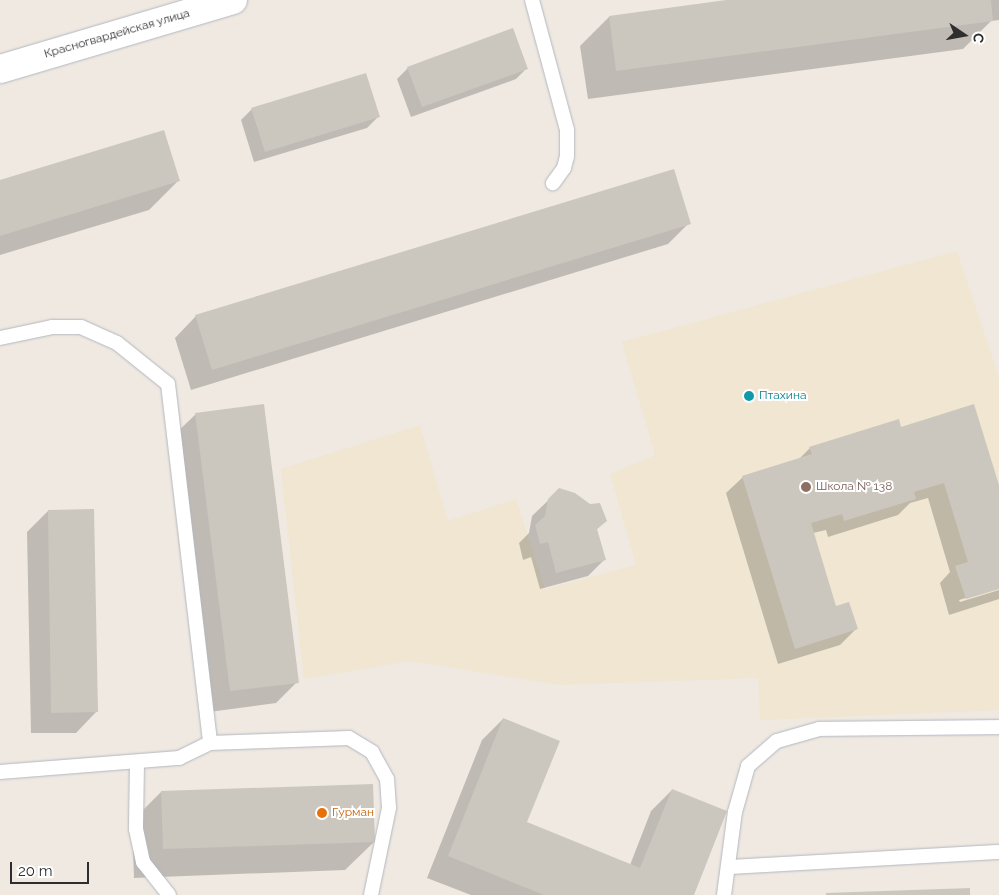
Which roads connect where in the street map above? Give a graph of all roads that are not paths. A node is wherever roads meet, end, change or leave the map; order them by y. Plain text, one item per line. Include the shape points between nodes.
1 (234, 0) edge
2 (532, 0) edge
3 (0, 69) edge
4 (553, 183) dead end
5 (0, 338) edge
6 (999, 727) edge
7 (210, 744) junction
8 (137, 763) junction
9 (0, 772) edge
10 (999, 852) edge
11 (728, 867) junction
12 (169, 895) edge
13 (371, 895) edge
14 (724, 895) edge

1 - 3 main road, Красногвардейская улица
2 - 4 lane via 567,130 564,168
5 - 7 lane via 52,326 81,327 118,343 168,384
6 - 11 lane via 819,729 777,741 748,766 735,812
7 - 8 lane via 179,758
7 - 13 lane via 349,738 372,752 387,779 389,808
8 - 9 lane
8 - 12 lane via 136,829 143,862
10 - 11 lane
11 - 14 lane

